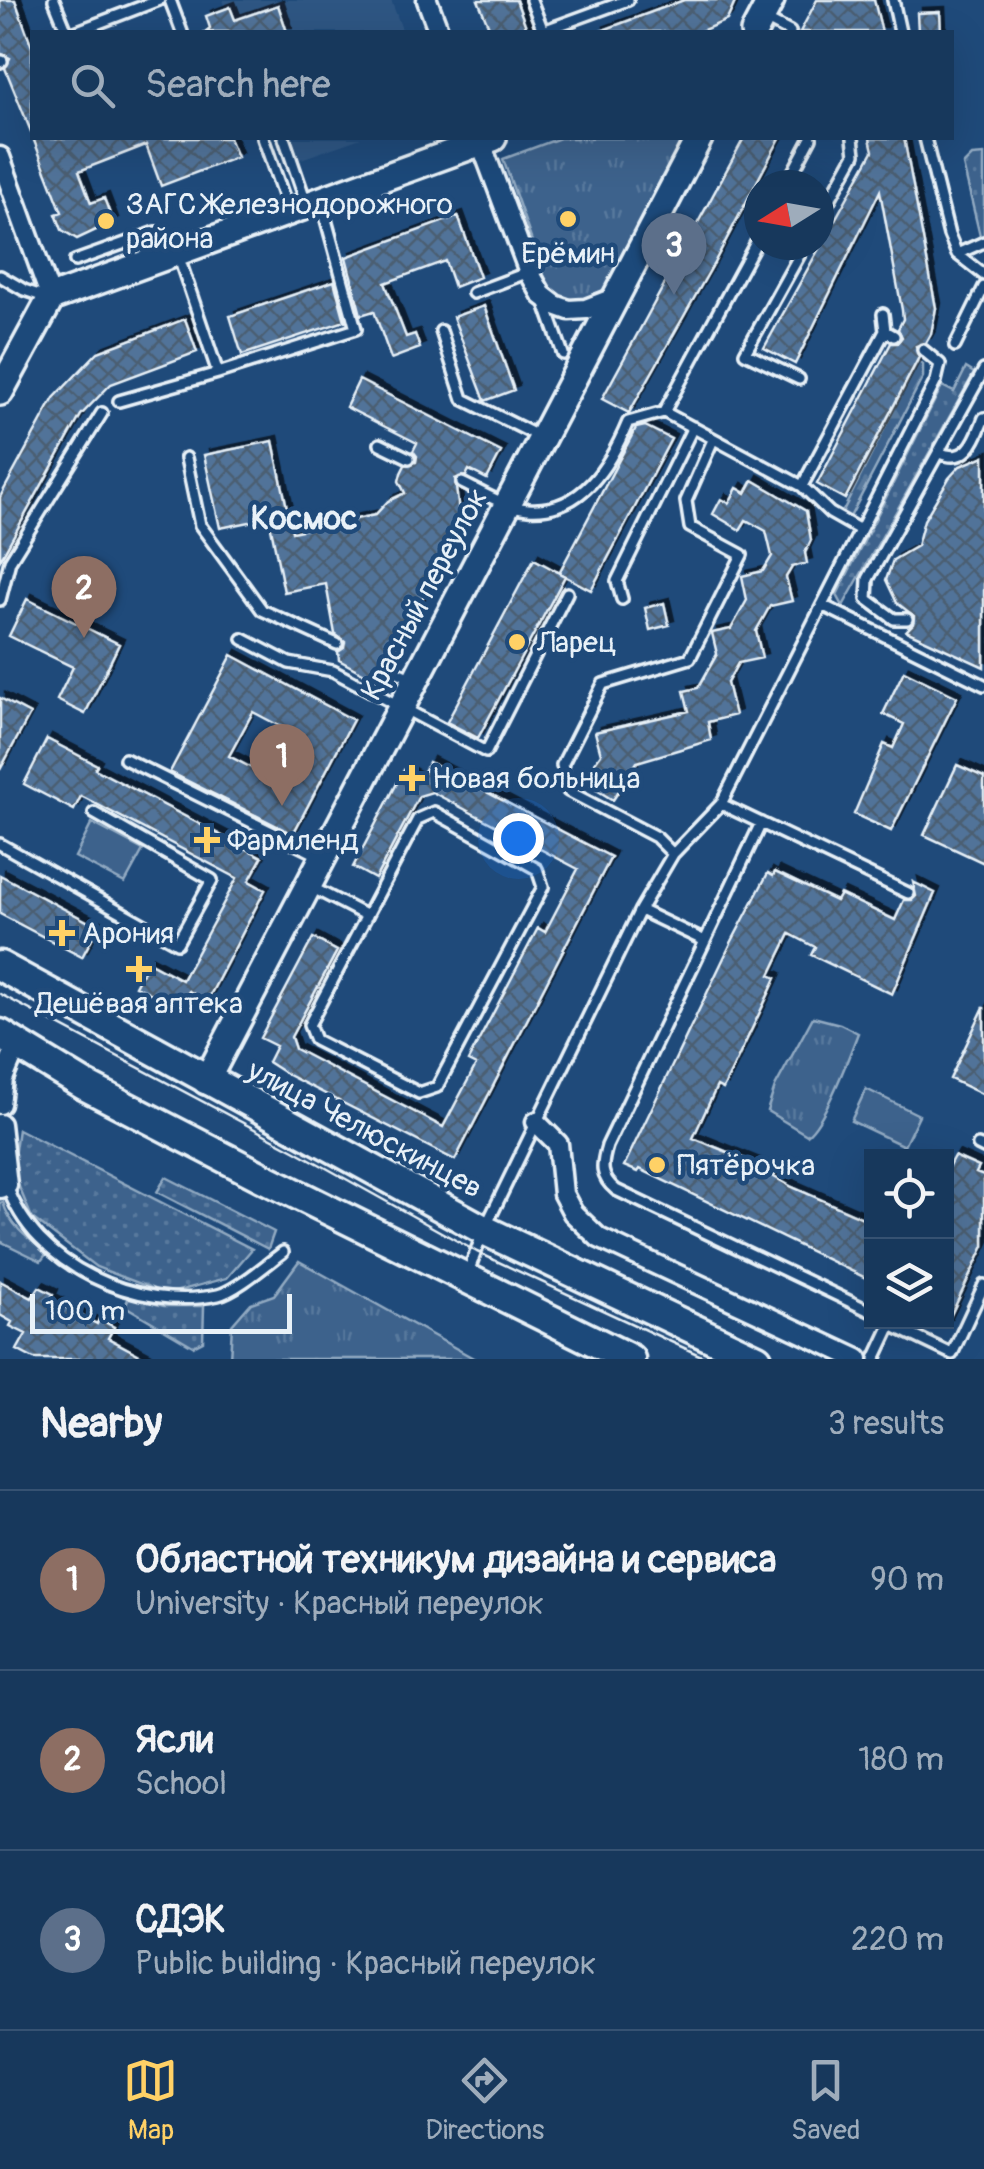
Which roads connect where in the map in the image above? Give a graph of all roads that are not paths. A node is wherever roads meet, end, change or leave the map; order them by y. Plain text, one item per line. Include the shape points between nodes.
1 (54, 0) edge
2 (123, 0) edge
3 (159, 0) edge
4 (170, 0) edge
5 (427, 0) edge
6 (531, 0) edge
7 (628, 0) edge
8 (893, 0) edge
9 (126, 12) junction
10 (763, 17) edge
11 (66, 30) edge
12 (80, 30) edge
13 (181, 30) edge
14 (438, 30) edge
15 (543, 30) edge
16 (546, 30) edge
17 (786, 30) edge
18 (900, 30) edge
19 (264, 140) edge
20 (285, 140) edge
21 (481, 140) edge
22 (484, 140) edge
23 (699, 140) edge
24 (810, 140) edge
25 (853, 140) edge
26 (925, 140) edge
27 (0, 158) edge
28 (794, 170) edge
29 (834, 192) edge
30 (305, 206) junction
31 (984, 242) edge
32 (171, 254) junction
33 (957, 254) junction
34 (747, 260) edge
35 (797, 260) edge
36 (75, 261) dead end
37 (530, 272) junction
38 (984, 275) edge
39 (0, 276) edge
40 (984, 287) edge
41 (473, 293) dead end
42 (542, 295) junction
43 (617, 296) junction
44 (51, 298) junction
45 (883, 314) dead end
46 (441, 332) dead end
47 (956, 346) dead end
48 (923, 350) dead end
49 (563, 354) dead end
50 (984, 370) edge
51 (218, 373) junction
52 (799, 379) dead end
53 (3, 381) edge
54 (119, 401) dead end
55 (664, 412) junction
56 (102, 413) dead end
57 (984, 418) edge
58 (693, 428) junction
59 (542, 438) junction
60 (714, 440) junction
61 (380, 444) dead end
62 (940, 453) junction
63 (186, 458) dead end
64 (409, 458) dead end
65 (462, 483) dead end
66 (802, 486) junction
67 (508, 504) junction
68 (860, 530) junction
69 (5, 558) edge
70 (567, 594) dead end
71 (867, 599) junction
72 (0, 600) edge
73 (622, 600) dead end
74 (822, 605) junction
75 (907, 619) dead end
76 (857, 623) junction
77 (242, 639) dead end
78 (336, 644) dead end
79 (389, 668) dead end
80 (416, 680) junction
81 (984, 685) edge
82 (401, 709) junction
83 (125, 758) dead end
84 (721, 804) junction
85 (94, 813) dead end
86 (761, 823) junction
87 (0, 844) edge
88 (673, 854) junction
89 (324, 858) junction
90 (309, 886) junction
91 (908, 893) dead end
92 (640, 910) junction
93 (367, 916) junction
94 (704, 941) junction
95 (0, 966) edge
96 (8, 1040) edge
97 (1, 1079) edge
98 (206, 1081) junction
99 (0, 1104) edge
100 (536, 1122) junction
101 (0, 1124) edge
102 (4, 1186) edge
103 (484, 1230) junction
104 (283, 1252) dead end
105 (466, 1277) junction
106 (984, 1286) edge
107 (864, 1308) edge
108 (574, 1332) junction
109 (712, 1347) edge
110 (607, 1359) edge
111 (630, 1359) edge
112 (758, 1359) edge
113 (858, 1359) edge
114 (875, 1359) edge

1 - 11 lane
2 - 9 lane
3 - 9 lane
4 - 13 lane
5 - 14 street
6 - 15 lane
7 - 16 lane
8 - 18 lane
9 - 12 lane
10 - 17 lane
19 - 30 lane
20 - 30 lane
21 - 30 street
22 - 37 street
23 - 43 street, Красный переулок
24 - 28 lane
25 - 29 lane via 855,154
26 - 33 lane
27 - 44 street
30 - 32 street
30 - 51 lane via 356,328
31 - 33 lane
32 - 36 lane via 156,232
32 - 44 street
32 - 51 lane
33 - 38 lane
34 - 55 lane
35 - 52 lane via 745,353
37 - 41 lane
37 - 42 street
39 - 44 lane
40 - 47 lane
42 - 43 street via 568,310
42 - 49 lane
43 - 59 street, Красный переулок
44 - 53 street
45 - 66 lane via 890,333
46 - 59 lane via 463,399
48 - 68 lane via 940,364 936,381
50 - 62 lane
51 - 54 lane
55 - 58 lane
55 - 67 lane via 628,422 611,461 578,498 529,509
56 - 69 lane
57 - 62 lane via 973,447 962,455
58 - 60 lane
58 - 73 lane via 617,581
59 - 67 street, Красный переулок
60 - 66 lane
60 - 88 lane via 686,501 690,527 742,554 690,658 602,684 562,765 568,791 656,836
61 - 64 lane
62 - 71 lane via 868,579
63 - 78 lane via 200,525 262,610
65 - 67 lane
66 - 68 lane
67 - 80 street, Красный переулок
68 - 74 lane
69 - 72 lane
70 - 82 lane via 486,752
71 - 75 lane
71 - 76 lane
74 - 76 lane
74 - 84 lane
76 - 81 lane
77 - 82 lane via 289,663 333,670
79 - 80 lane
80 - 82 street, Красный переулок
82 - 89 street, Красный переулок
83 - 89 lane
84 - 86 lane
84 - 88 lane
85 - 87 lane via 212,880 176,943
86 - 91 lane
86 - 94 lane
88 - 92 lane
89 - 90 street, Красный переулок
90 - 93 lane
90 - 98 street, Красный переулок
92 - 94 lane
92 - 100 lane
93 - 93 lane via 309,1025 314,1040 419,1093 437,1087 544,887 537,869 434,812 418,819
94 - 107 lane via 607,1146 604,1178 616,1190
95 - 98 main road, улица Челюскинцев
96 - 97 street
96 - 105 main road via 84,1085
97 - 99 street
98 - 103 main road, улица Челюскинцев
100 - 103 lane
100 - 113 street via 558,1144 563,1194 573,1213 600,1238
101 - 102 street
102 - 104 lane via 52,1250 91,1276 158,1298 222,1295
103 - 105 lane
103 - 109 main road, улица Челюскинцев
105 - 108 main road
106 - 114 lane via 952,1354 892,1325
108 - 110 street
108 - 111 main road
109 - 112 main road, улица Челюскинцев

